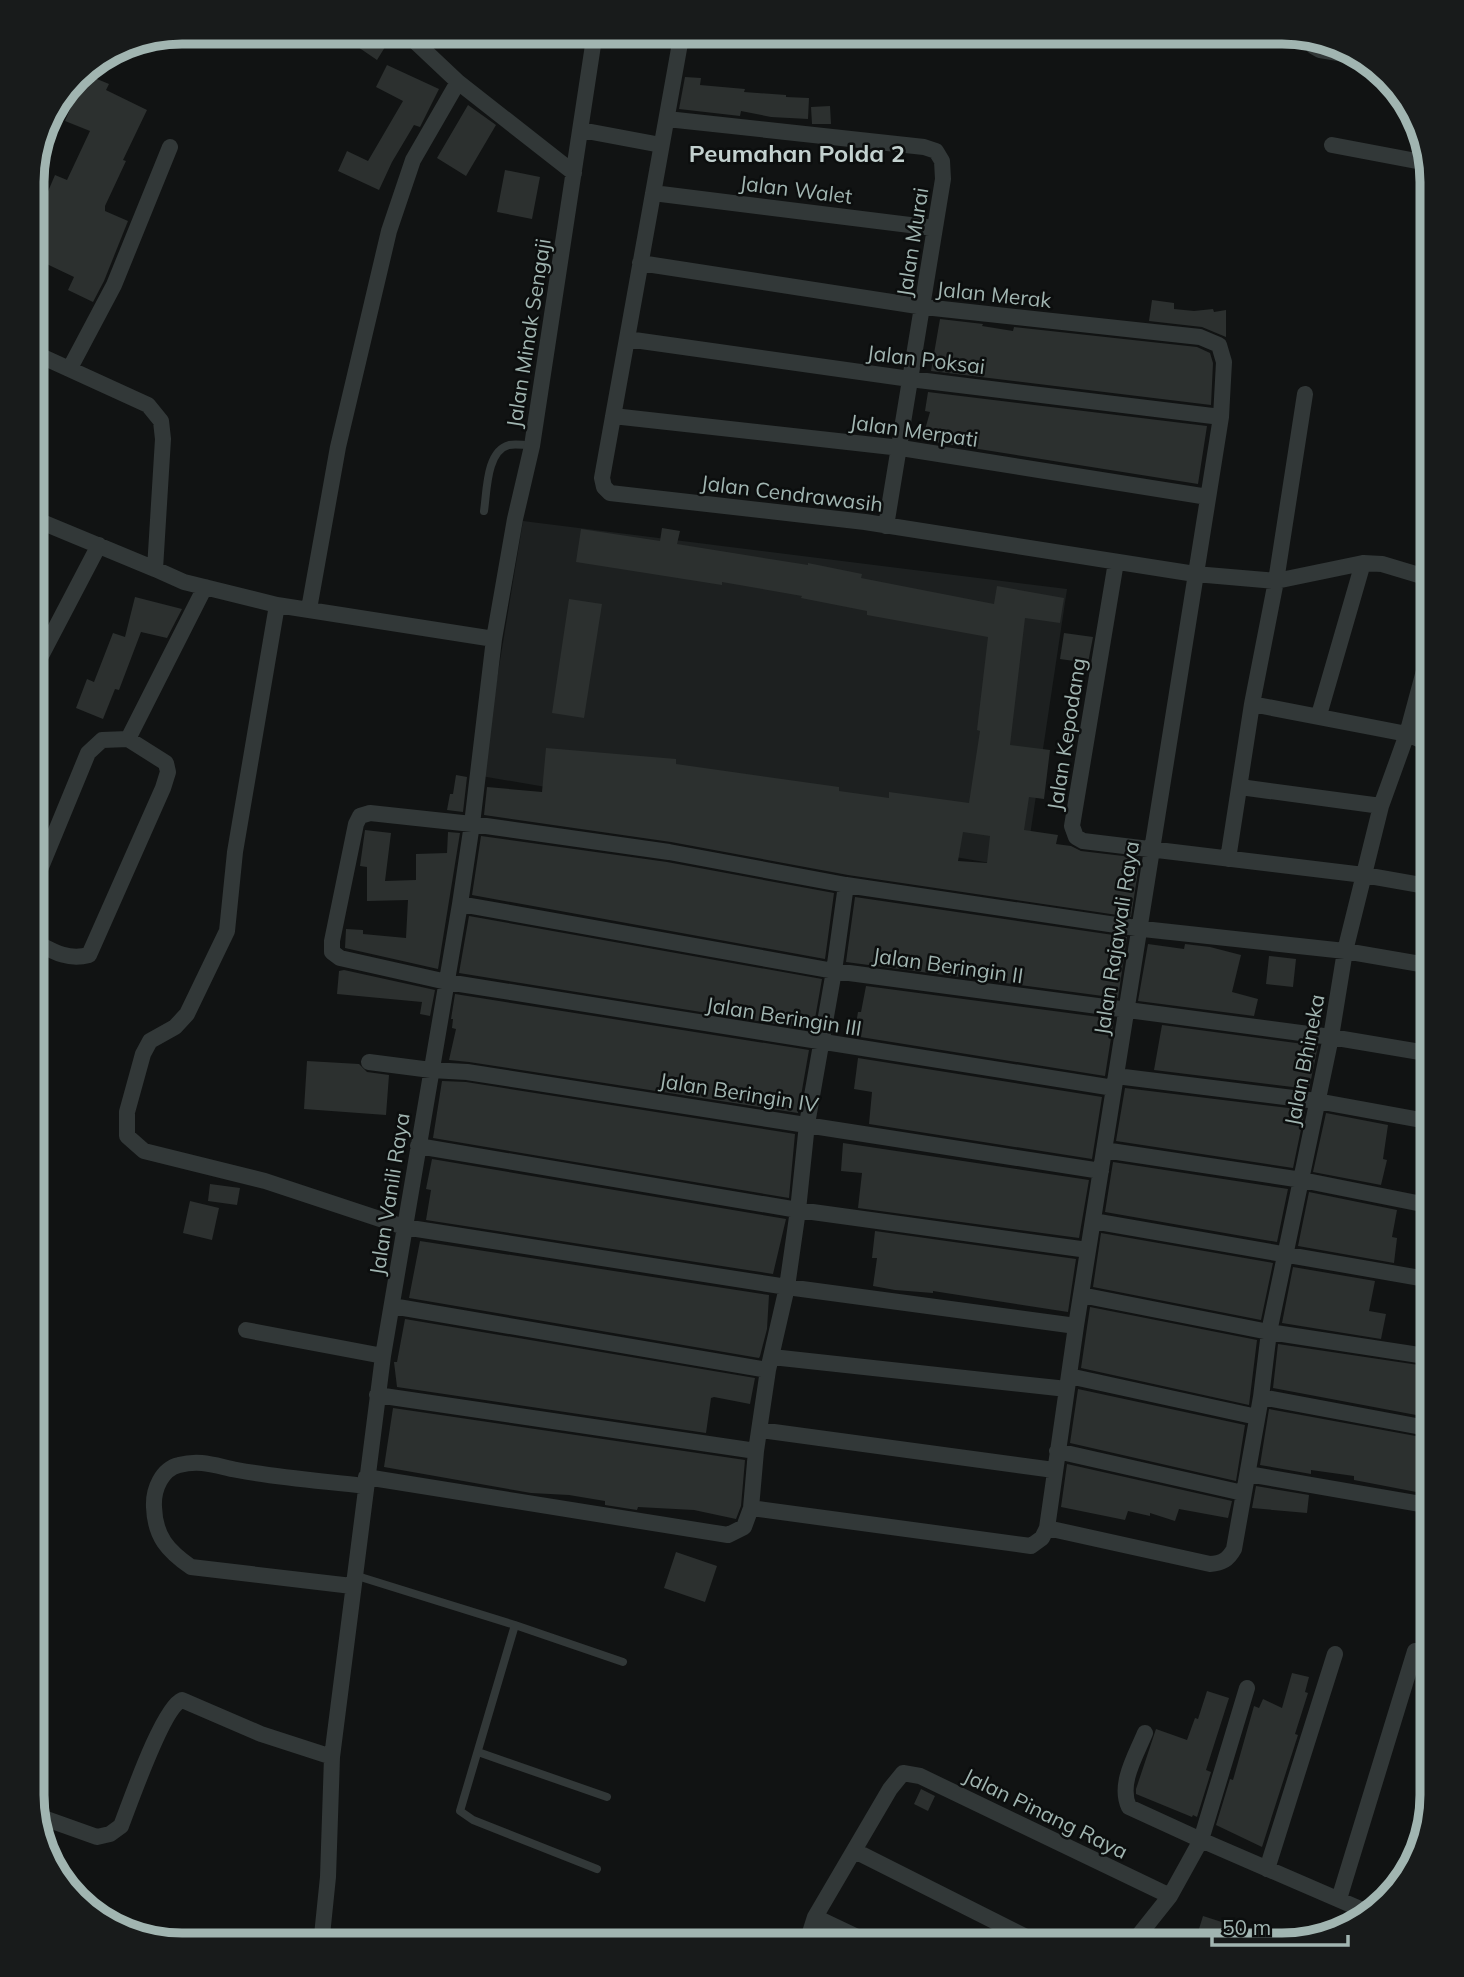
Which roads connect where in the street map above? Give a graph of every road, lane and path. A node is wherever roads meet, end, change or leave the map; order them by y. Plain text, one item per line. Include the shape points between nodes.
1 (418, 44) edge
2 (592, 44) edge
3 (680, 44) edge
4 (458, 82) junction
5 (667, 119) junction
6 (581, 130) junction
7 (662, 145) junction
8 (1332, 145) dead end
9 (170, 147) dead end
10 (1419, 161) edge
11 (574, 173) junction
12 (653, 193) junction
13 (934, 228) junction
14 (640, 263) junction
15 (924, 307) junction
16 (627, 339) junction
17 (1219, 345) joint
18 (44, 357) edge
19 (70, 368) junction
20 (910, 379) junction
21 (1305, 394) dead end
22 (613, 415) junction
23 (1221, 417) junction
24 (532, 446) junction
25 (901, 448) junction
26 (1208, 497) junction
27 (484, 511) dead end
28 (44, 523) edge
29 (886, 526) junction
30 (99, 545) junction
31 (1116, 562) junction
32 (1363, 563) junction
33 (155, 569) junction
34 (1195, 574) junction
35 (1420, 575) edge
36 (1276, 582) junction
37 (205, 587) junction
38 (276, 605) junction
39 (309, 608) junction
40 (494, 639) junction
41 (44, 646) edge
42 (1420, 688) edge
43 (1252, 704) junction
44 (1319, 715) junction
45 (1407, 734) junction
46 (128, 739) junction
47 (1420, 740) edge
48 (1240, 787) junction
49 (1381, 806) junction
50 (472, 824) junction
51 (1152, 851) junction
52 (1228, 859) junction
53 (44, 861) edge
54 (1364, 875) junction
55 (846, 885) junction
56 (1420, 885) edge
57 (460, 904) junction
58 (1139, 929) junction
59 (44, 946) edge
60 (1345, 951) junction
61 (1420, 964) edge
62 (834, 971) junction
63 (447, 982) junction
64 (1126, 1011) junction
65 (1331, 1037) junction
66 (820, 1043) junction
67 (1420, 1052) edge
68 (369, 1062) dead end
69 (431, 1070) junction
70 (1115, 1082) junction
71 (1317, 1101) junction
72 (1420, 1120) edge
73 (807, 1124) junction
74 (418, 1146) junction
75 (1104, 1150) junction
76 (1101, 1171) junction
77 (1302, 1180) junction
78 (1420, 1203) edge
79 (798, 1210) junction
80 (1093, 1221) junction
81 (404, 1227) junction
82 (1088, 1250) junction
83 (1285, 1255) junction
84 (1420, 1278) edge
85 (787, 1287) junction
86 (1082, 1296) junction
87 (392, 1306) junction
88 (1076, 1326) junction
89 (246, 1330) dead end
90 (1269, 1332) junction
91 (1420, 1355) edge
92 (383, 1356) junction
93 (770, 1364) junction
94 (1068, 1382) junction
95 (377, 1395) junction
96 (1261, 1397) junction
97 (1257, 1417) junction
98 (1420, 1427) edge
99 (760, 1430) junction
100 (756, 1451) junction
101 (1057, 1451) junction
102 (1054, 1470) junction
103 (1248, 1474) junction
104 (366, 1482) junction
105 (1242, 1493) junction
106 (1420, 1504) edge
107 (751, 1508) junction
108 (1044, 1533) junction
109 (353, 1580) junction
110 (515, 1625) junction
111 (1415, 1651) dead end
112 (1335, 1654) dead end
113 (624, 1662) dead end
114 (1247, 1688) dead end
115 (1145, 1733) dead end
116 (478, 1752) junction
117 (332, 1757) junction
118 (607, 1797) dead end
119 (46, 1819) edge
120 (1201, 1840) junction
121 (855, 1851) junction
122 (1267, 1868) junction
123 (597, 1869) dead end
124 (1170, 1896) junction
125 (1339, 1899) junction
126 (1361, 1909) edge
127 (815, 1917) junction
128 (322, 1933) edge
129 (810, 1933) edge
130 (849, 1933) edge
131 (1018, 1933) edge
132 (1141, 1933) edge

1 - 4 street
2 - 6 street, Jalan Minak Sengaji
3 - 5 street, Jalan Cendrawasih
4 - 11 street
4 - 39 street via 413,160 389,231 341,434
5 - 7 street, Jalan Cendrawasih
5 - 13 street, Jalan Murai via 936,151 943,179
6 - 7 street
6 - 11 street, Jalan Minak Sengaji
7 - 12 street, Jalan Cendrawasih
8 - 10 street
9 - 19 street via 114,285
11 - 24 street, Jalan Minak Sengaji
12 - 13 street, Jalan Walet
12 - 14 street, Jalan Cendrawasih
13 - 15 street, Jalan Murai
14 - 15 street, Jalan Merak
14 - 16 street, Jalan Cendrawasih
15 - 17 street, Jalan Merak via 1200,337
15 - 20 street, Jalan Murai
16 - 20 street, Jalan Poksai
16 - 22 street, Jalan Cendrawasih
17 - 23 street, Jalan Rajawali Raya via 1224,362
18 - 19 street
19 - 33 street via 148,405 161,421
20 - 23 street, Jalan Poksai
20 - 25 street, Jalan Murai
21 - 36 street
22 - 25 street, Jalan Merpati
22 - 29 street, Jalan Cendrawasih via 601,478 610,493
23 - 26 street, Jalan Rajawali Raya
24 - 27 lane via 509,446 493,457
24 - 40 street, Jalan Minak Sengaji
25 - 26 street, Jalan Merpati
25 - 29 street, Jalan Murai
26 - 34 street, Jalan Rajawali Raya
28 - 30 street
29 - 31 street, Jalan Cendrawasih
30 - 33 street
30 - 41 street
31 - 34 street, Jalan Cendrawasih
31 - 51 street, Jalan Kepodang via 1072,827 1083,841
32 - 35 street, Jalan Cendrawasih
32 - 36 street, Jalan Cendrawasih
32 - 44 street
33 - 37 street
34 - 36 street, Jalan Cendrawasih
34 - 51 street, Jalan Rajawali Raya
36 - 43 street
37 - 38 street
37 - 46 street
38 - 39 street
38 - 81 street via 235,852 227,931 187,1014 150,1041 143,1054 127,1112 127,1136 144,1152 265,1181
39 - 40 street
40 - 50 street, Jalan Vanili Raya
42 - 45 street, Jalan Bhineka
43 - 44 street
43 - 48 street
44 - 45 street
45 - 47 street
45 - 49 street, Jalan Bhineka
46 - 53 street via 102,740 88,753
46 - 59 street via 166,762 168,772 89,955 66,958
48 - 49 street
48 - 52 street
49 - 54 street, Jalan Bhineka
50 - 55 street via 669,852
50 - 57 street, Jalan Vanili Raya
50 - 63 street, Jalan Beringin III via 389,814 360,816 332,941 332,951 340,958
51 - 52 street, Jalan Kepodang
51 - 58 street, Jalan Rajawali Raya
52 - 54 street, Jalan Kepodang
54 - 56 street, Jalan Kepodang
54 - 60 street, Jalan Bhineka
55 - 58 street
55 - 62 street
57 - 62 street, Jalan Beringin II
57 - 63 street, Jalan Vanili Raya
58 - 60 street
58 - 64 street, Jalan Rajawali Raya
60 - 61 street
60 - 65 street, Jalan Bhineka
62 - 64 street, Jalan Beringin II
62 - 66 street
63 - 66 street, Jalan Beringin III
63 - 69 street, Jalan Vanili Raya
64 - 65 street, Jalan Beringin II
64 - 70 street, Jalan Rajawali Raya
65 - 67 street, Jalan Beringin II
65 - 71 street, Jalan Bhineka
66 - 70 street, Jalan Beringin III
66 - 73 street
68 - 69 street, Jalan Beringin IV
69 - 73 street, Jalan Beringin IV
69 - 74 street, Jalan Vanili Raya
70 - 71 street, Jalan Beringin III
70 - 75 street, Jalan Rajawali Raya
71 - 72 street, Jalan Beringin III
71 - 77 street, Jalan Bhineka
73 - 76 street, Jalan Beringin IV
73 - 79 street
74 - 79 street
74 - 81 street, Jalan Vanili Raya
75 - 76 street, Jalan Rajawali Raya
75 - 77 street
76 - 80 street, Jalan Rajawali Raya
77 - 78 street
77 - 83 street, Jalan Bhineka
79 - 82 street
79 - 85 street
80 - 82 street, Jalan Rajawali Raya
80 - 83 street
81 - 85 street
81 - 87 street, Jalan Vanili Raya
82 - 86 street, Jalan Rajawali Raya
83 - 84 street
83 - 90 street, Jalan Bhineka
85 - 88 street
85 - 93 street
86 - 88 street, Jalan Rajawali Raya
86 - 90 street
87 - 92 street, Jalan Vanili Raya
87 - 93 street
88 - 94 street, Jalan Rajawali Raya
89 - 92 street
90 - 91 street
90 - 96 street, Jalan Bhineka
92 - 95 street, Jalan Vanili Raya
93 - 94 street
93 - 99 street
94 - 97 street
94 - 101 street, Jalan Rajawali Raya
95 - 100 street
95 - 104 street, Jalan Vanili Raya
96 - 97 street, Jalan Bhineka
96 - 98 street
97 - 103 street, Jalan Bhineka
99 - 100 street
99 - 102 street
100 - 107 street
101 - 102 street, Jalan Rajawali Raya
101 - 105 street
102 - 108 street, Jalan Rajawali Raya
103 - 105 street, Jalan Bhineka
103 - 106 street
104 - 107 street via 728,1535 744,1527
104 - 109 street, Jalan Vanili Raya
104 - 109 street via 237,1470 202,1461 176,1465 159,1478 153,1504 157,1528 170,1553 191,1567
105 - 108 street, Jalan Bhineka via 1234,1549 1220,1563
107 - 108 street via 1031,1546
109 - 110 lane
109 - 117 street, Jalan Vanili Raya
110 - 113 lane
110 - 116 lane
111 - 125 street
112 - 122 street
114 - 120 street
115 - 120 street via 1125,1785 1129,1807
116 - 118 lane
116 - 123 lane via 460,1811
117 - 119 street via 251,1730 182,1700 164,1722 121,1826 97,1838
117 - 128 street, Jalan Vanili Raya
120 - 122 street
120 - 124 street
121 - 124 street, Jalan Pinang Raya via 903,1773 920,1776
121 - 127 street
121 - 131 street
122 - 125 street
124 - 132 street
125 - 126 street
127 - 129 street
127 - 130 street

